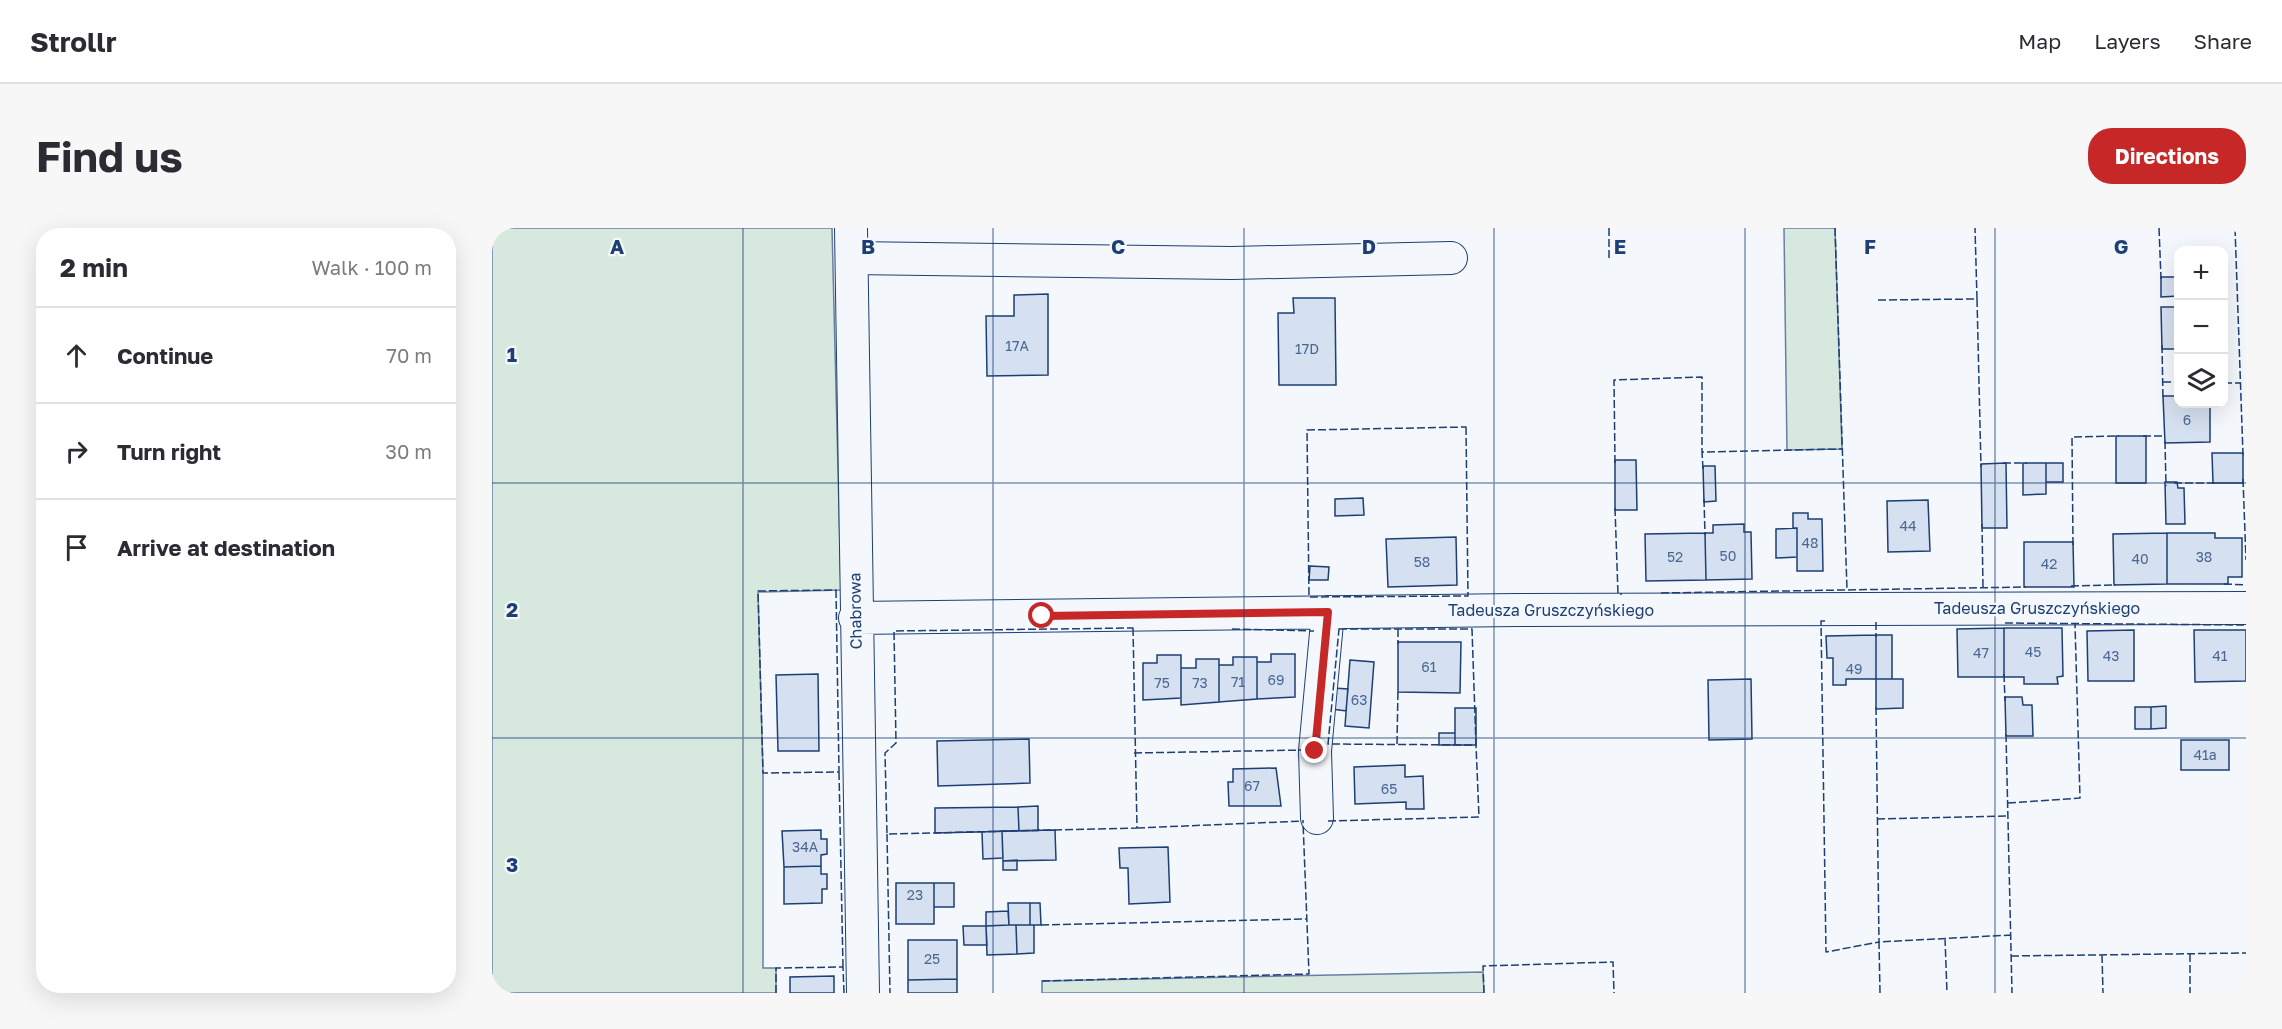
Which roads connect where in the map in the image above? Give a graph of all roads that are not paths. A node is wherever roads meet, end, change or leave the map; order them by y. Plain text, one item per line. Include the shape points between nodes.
1 (851, 243) edge
2 (1451, 258) dead end
3 (2246, 608) edge
4 (1328, 612) junction
5 (855, 618) junction
6 (1317, 818) dead end
7 (863, 993) edge

1 - 2 street via 1232,263
1 - 5 street, Chabrowa
3 - 4 street, Tadeusza Gruszczyńskiego
4 - 5 street, Tadeusza Gruszczyńskiego
4 - 6 street via 1315,751
5 - 7 street, Chabrowa

